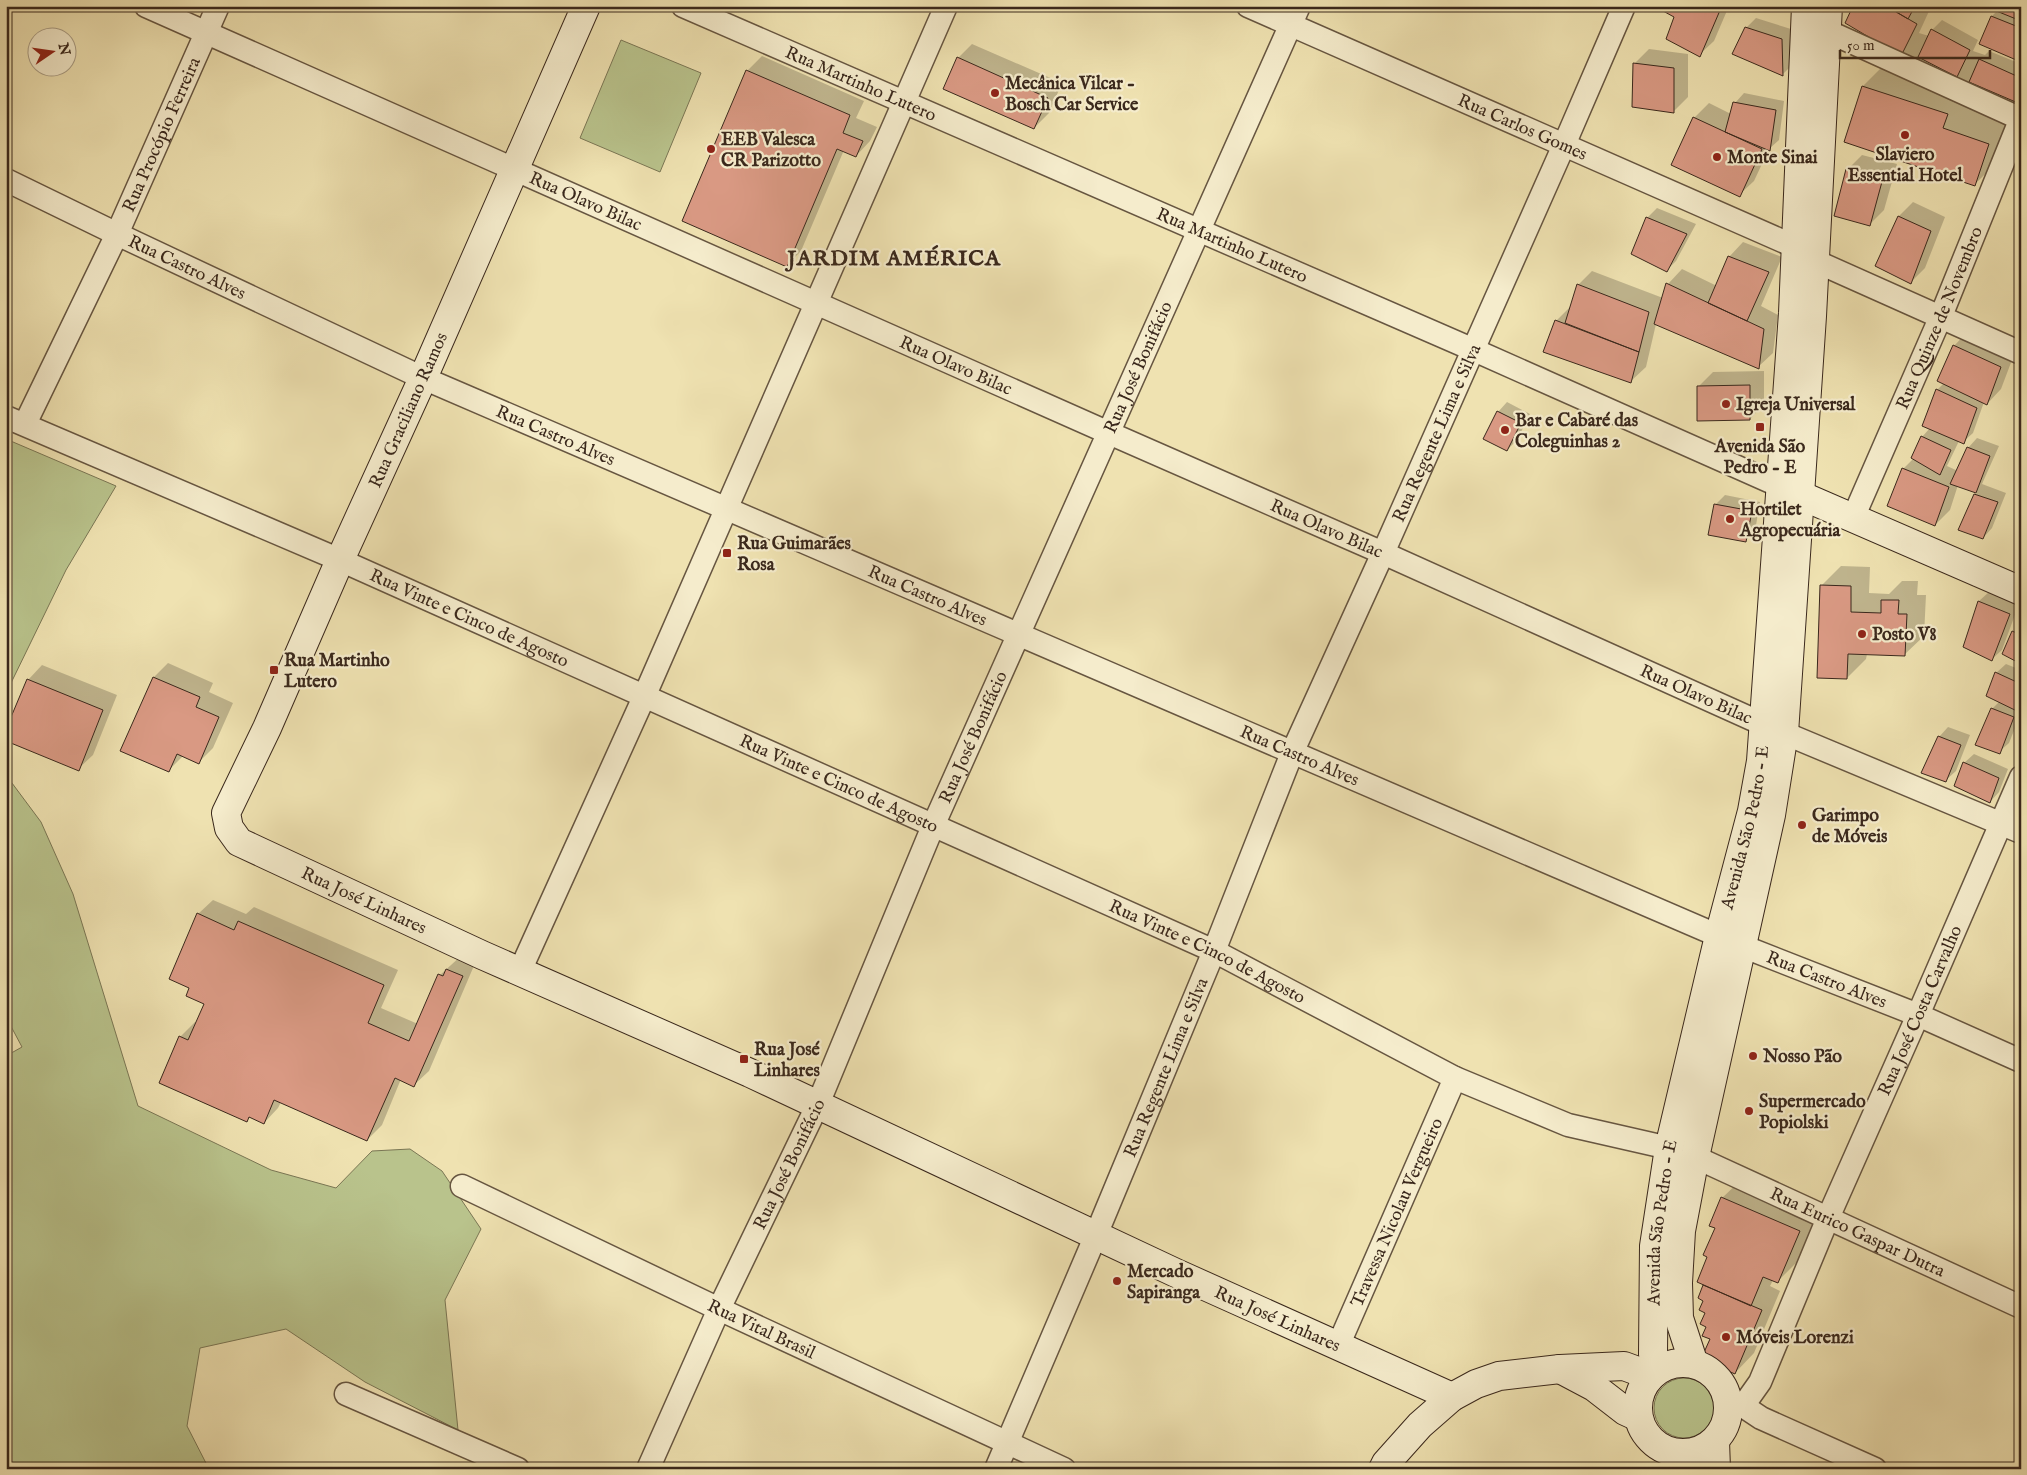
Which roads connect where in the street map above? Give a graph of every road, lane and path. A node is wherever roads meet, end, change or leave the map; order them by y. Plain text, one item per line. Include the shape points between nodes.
1 (146, 6) edge
2 (218, 6) edge
3 (586, 6) edge
4 (683, 6) edge
5 (946, 6) edge
6 (1248, 6) edge
7 (1624, 6) edge
8 (1812, 12) edge
9 (1295, 16) edge
10 (206, 33) junction
11 (904, 103) junction
12 (2021, 119) edge
13 (1564, 145) junction
14 (514, 170) junction
15 (6, 180) edge
16 (1199, 232) junction
17 (117, 234) junction
18 (1805, 254) junction
19 (816, 303) junction
20 (1941, 316) junction
21 (1474, 350) junction
22 (2021, 353) edge
23 (423, 378) junction
24 (15, 421) edge
25 (1109, 434) junction
26 (1790, 491) junction
27 (726, 508) junction
28 (1853, 518) junction
29 (1383, 553) junction
30 (340, 560) junction
31 (2021, 591) edge
32 (1019, 634) junction
33 (644, 697) junction
34 (1775, 729) junction
35 (1292, 753) junction
36 (2021, 777) edge
37 (226, 813) joint
38 (2000, 822) junction
39 (934, 826) junction
40 (2021, 832) edge
41 (1731, 941) junction
42 (1214, 951) junction
43 (520, 971) junction
44 (1918, 1015) junction
45 (2021, 1060) edge
46 (1455, 1078) junction
47 (818, 1104) junction
48 (1669, 1148) junction
49 (1695, 1157) junction
50 (462, 1186) dead end
51 (1828, 1218) junction
52 (1096, 1235) junction
53 (2021, 1307) edge
54 (719, 1309) junction
55 (1338, 1346) junction
56 (1694, 1364) junction
57 (1560, 1369) junction
58 (1653, 1374) junction
59 (346, 1394) dead end
60 (1452, 1397) junction
61 (1736, 1410) junction
62 (1638, 1417) junction
63 (1715, 1441) junction
64 (1007, 1443) junction
65 (1665, 1458) edge
66 (518, 1469) edge
67 (648, 1469) edge
68 (996, 1469) edge
69 (1064, 1469) edge
70 (1383, 1469) edge
71 (1716, 1469) edge
72 (1875, 1469) edge

1 - 10 street, Rua Olavo Bilac
2 - 10 street, Rua Procópio Ferreira
3 - 14 street, Rua Graciliano Ramos
4 - 11 street, Rua Martinho Lutero
5 - 11 street
6 - 9 street, Rua Carlos Gomes
7 - 13 street, Rua Regente Lima e Silva
8 - 12 street
8 - 18 street, Avenida São Pedro - E
9 - 13 street, Rua Carlos Gomes
9 - 16 street, Rua José Bonifácio
10 - 14 street, Rua Olavo Bilac
10 - 17 street, Rua Procópio Ferreira
11 - 16 street, Rua Martinho Lutero
11 - 19 street
12 - 20 street, Rua Quinze de Novembro
13 - 18 street, Rua Carlos Gomes
13 - 21 street, Rua Regente Lima e Silva
14 - 19 street, Rua Olavo Bilac
14 - 23 street, Rua Graciliano Ramos
15 - 17 street, Rua Castro Alves
16 - 21 street, Rua Martinho Lutero
16 - 25 street, Rua José Bonifácio
17 - 23 street, Rua Castro Alves
17 - 24 street, Rua Procópio Ferreira
18 - 20 street, Rua Carlos Gomes
18 - 26 street, Avenida São Pedro - E via 1793,313
19 - 25 street, Rua Olavo Bilac
19 - 27 street
20 - 22 street, Rua Carlos Gomes
20 - 28 street, Rua Quinze de Novembro
21 - 26 street, Rua Martinho Lutero
21 - 29 street, Rua Regente Lima e Silva
23 - 27 street, Rua Castro Alves
23 - 30 street, Rua Graciliano Ramos
24 - 30 street, Rua Vinte e Cinco de Agosto
25 - 29 street, Rua Olavo Bilac
25 - 32 street, Rua José Bonifácio
26 - 28 street, Rua Martinho Lutero
26 - 34 street, Avenida São Pedro - E
27 - 32 street, Rua Castro Alves
27 - 33 street
28 - 31 street, Rua Martinho Lutero
29 - 34 street, Rua Olavo Bilac
29 - 35 street, Rua Regente Lima e Silva
30 - 33 street, Rua Vinte e Cinco de Agosto
30 - 37 street, Rua Graciliano Ramos via 268,728
32 - 35 street, Rua Castro Alves
32 - 39 street, Rua José Bonifácio
33 - 39 street, Rua Vinte e Cinco de Agosto
33 - 43 street
34 - 38 street, Rua Olavo Bilac
34 - 41 street, Avenida São Pedro - E via 1761,760
35 - 41 street, Rua Castro Alves
35 - 42 street, Rua Regente Lima e Silva
36 - 38 street, Rua José Costa Carvalho
37 - 43 street, Rua José Linhares via 229,828 239,842
38 - 40 street, Rua Olavo Bilac
38 - 44 street, Rua José Costa Carvalho
39 - 42 street, Rua Vinte e Cinco de Agosto
39 - 47 street, Rua José Bonifácio
41 - 44 street, Rua Castro Alves
41 - 48 street, Avenida São Pedro - E
41 - 49 street, Avenida São Pedro - E
42 - 46 street, Rua Vinte e Cinco de Agosto
42 - 52 street, Rua Regente Lima e Silva
43 - 47 street, Rua José Linhares
44 - 45 street, Rua Castro Alves
44 - 51 street, Rua José Costa Carvalho
46 - 48 street, Rua Vinte e Cinco de Agosto via 1568,1125
46 - 55 street, Travessa Nicolau Vergueiro
47 - 52 street, Rua José Linhares
47 - 54 street, Rua José Bonifácio
48 - 58 street, Avenida São Pedro - E via 1654,1246
49 - 51 street, Rua Eurico Gaspar Dutra
49 - 56 street, Avenida São Pedro - E via 1681,1231 1678,1283 1679,1318
50 - 54 street, Rua Vital Brasil
51 - 53 street, Rua Eurico Gaspar Dutra
51 - 61 street, Rua José Costa Carvalho via 1760,1382
52 - 55 street, Rua José Linhares
52 - 64 street, Rua Regente Lima e Silva
54 - 64 street, Rua Vital Brasil
54 - 67 street, Rua José Bonifácio
55 - 60 street, Rua José Linhares
56 - 58 street via 1680,1362 1667,1365
56 - 61 street via 1717,1378 1728,1403
57 - 58 street via 1624,1366
57 - 60 street via 1499,1376
57 - 62 street
58 - 62 street via 1642,1388
59 - 66 street
60 - 70 street via 1420,1425
61 - 63 street
61 - 72 street
62 - 65 street via 1642,1429
63 - 65 street via 1703,1450 1689,1454 1673,1453
63 - 71 street
64 - 68 street, Rua Regente Lima e Silva
64 - 69 street, Rua Vital Brasil

